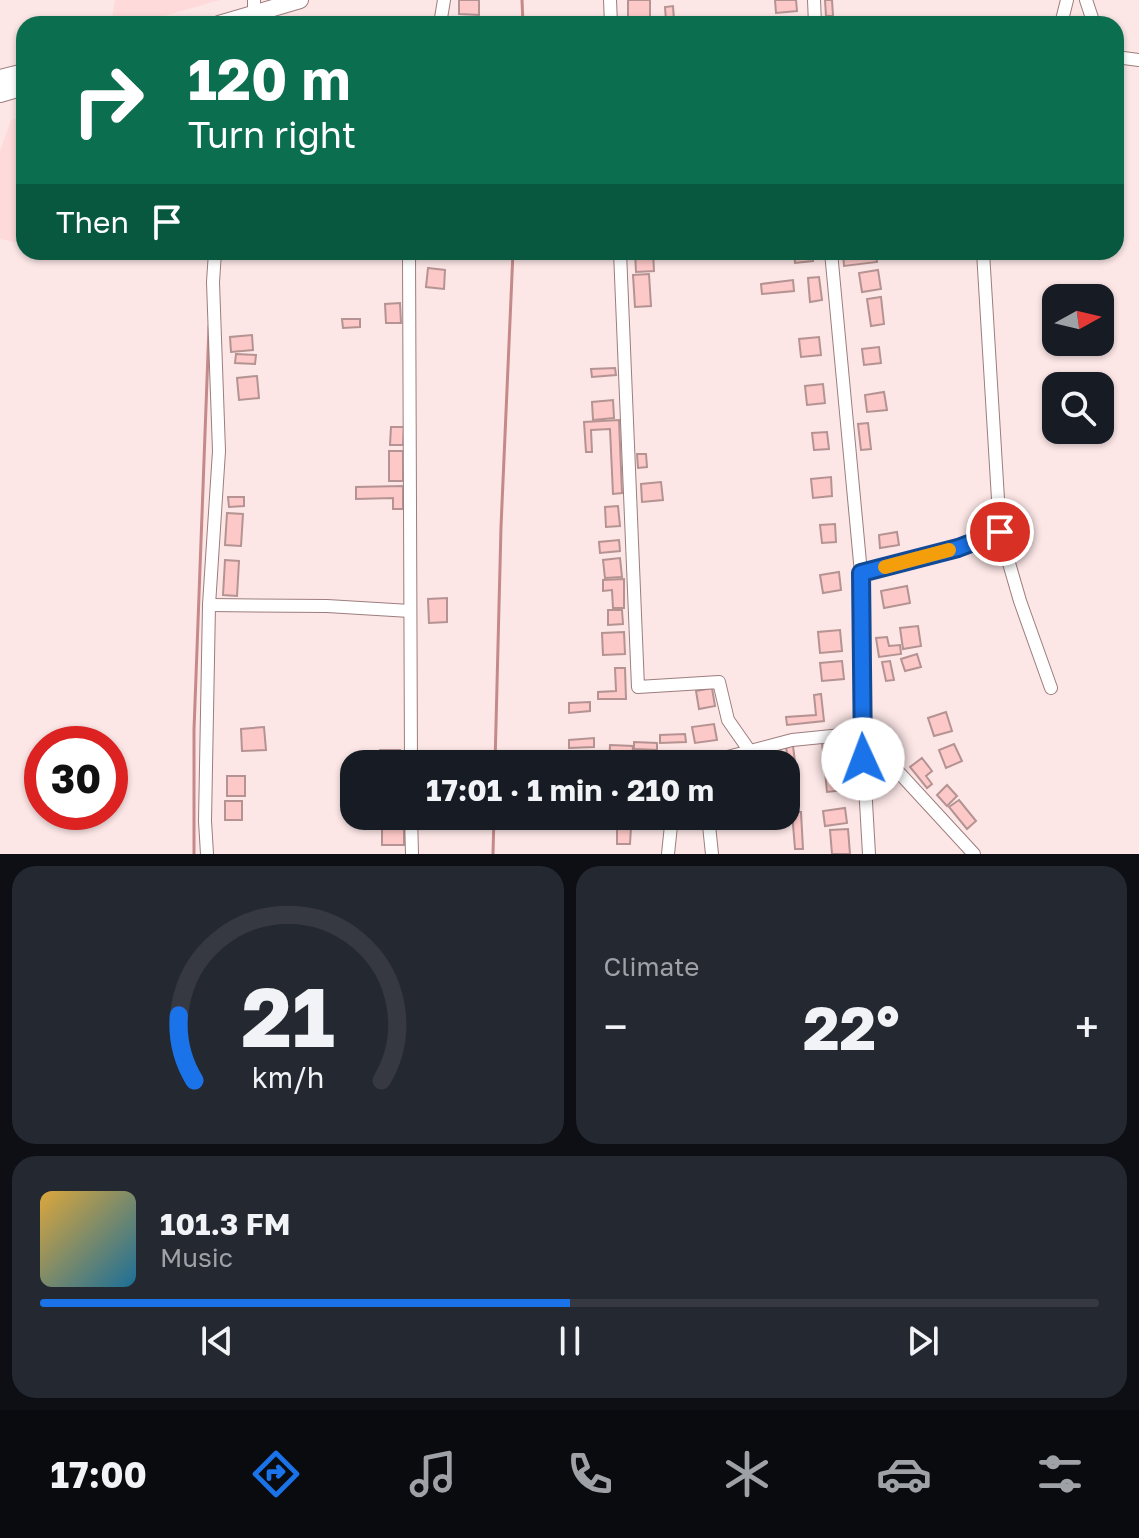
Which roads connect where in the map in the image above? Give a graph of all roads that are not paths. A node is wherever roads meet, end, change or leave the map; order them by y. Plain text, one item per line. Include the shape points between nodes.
1 (300, 0) edge
2 (254, 12) edge
3 (214, 260) edge
4 (409, 260) edge
5 (620, 260) edge
6 (832, 260) edge
7 (983, 260) edge
8 (1000, 532) junction
9 (861, 573) junction
10 (209, 605) junction
11 (410, 611) junction
12 (1051, 688) dead end
13 (862, 714) junction
14 (862, 733) junction
15 (411, 750) edge
16 (749, 750) joint
17 (411, 830) edge
18 (671, 830) edge
19 (709, 830) edge
20 (207, 854) edge
21 (412, 854) edge
22 (668, 854) edge
23 (712, 854) edge
24 (869, 854) edge
25 (974, 854) edge

1 - 2 main road
3 - 10 street via 219,451
4 - 11 street
5 - 16 street via 638,687 719,682 728,720
6 - 9 street
7 - 8 street
8 - 9 street
8 - 12 street
9 - 13 street
10 - 11 street
10 - 20 street
11 - 15 street
13 - 14 street
13 - 25 street via 892,765
14 - 16 street
14 - 24 street
17 - 21 street
18 - 22 street
19 - 23 street

